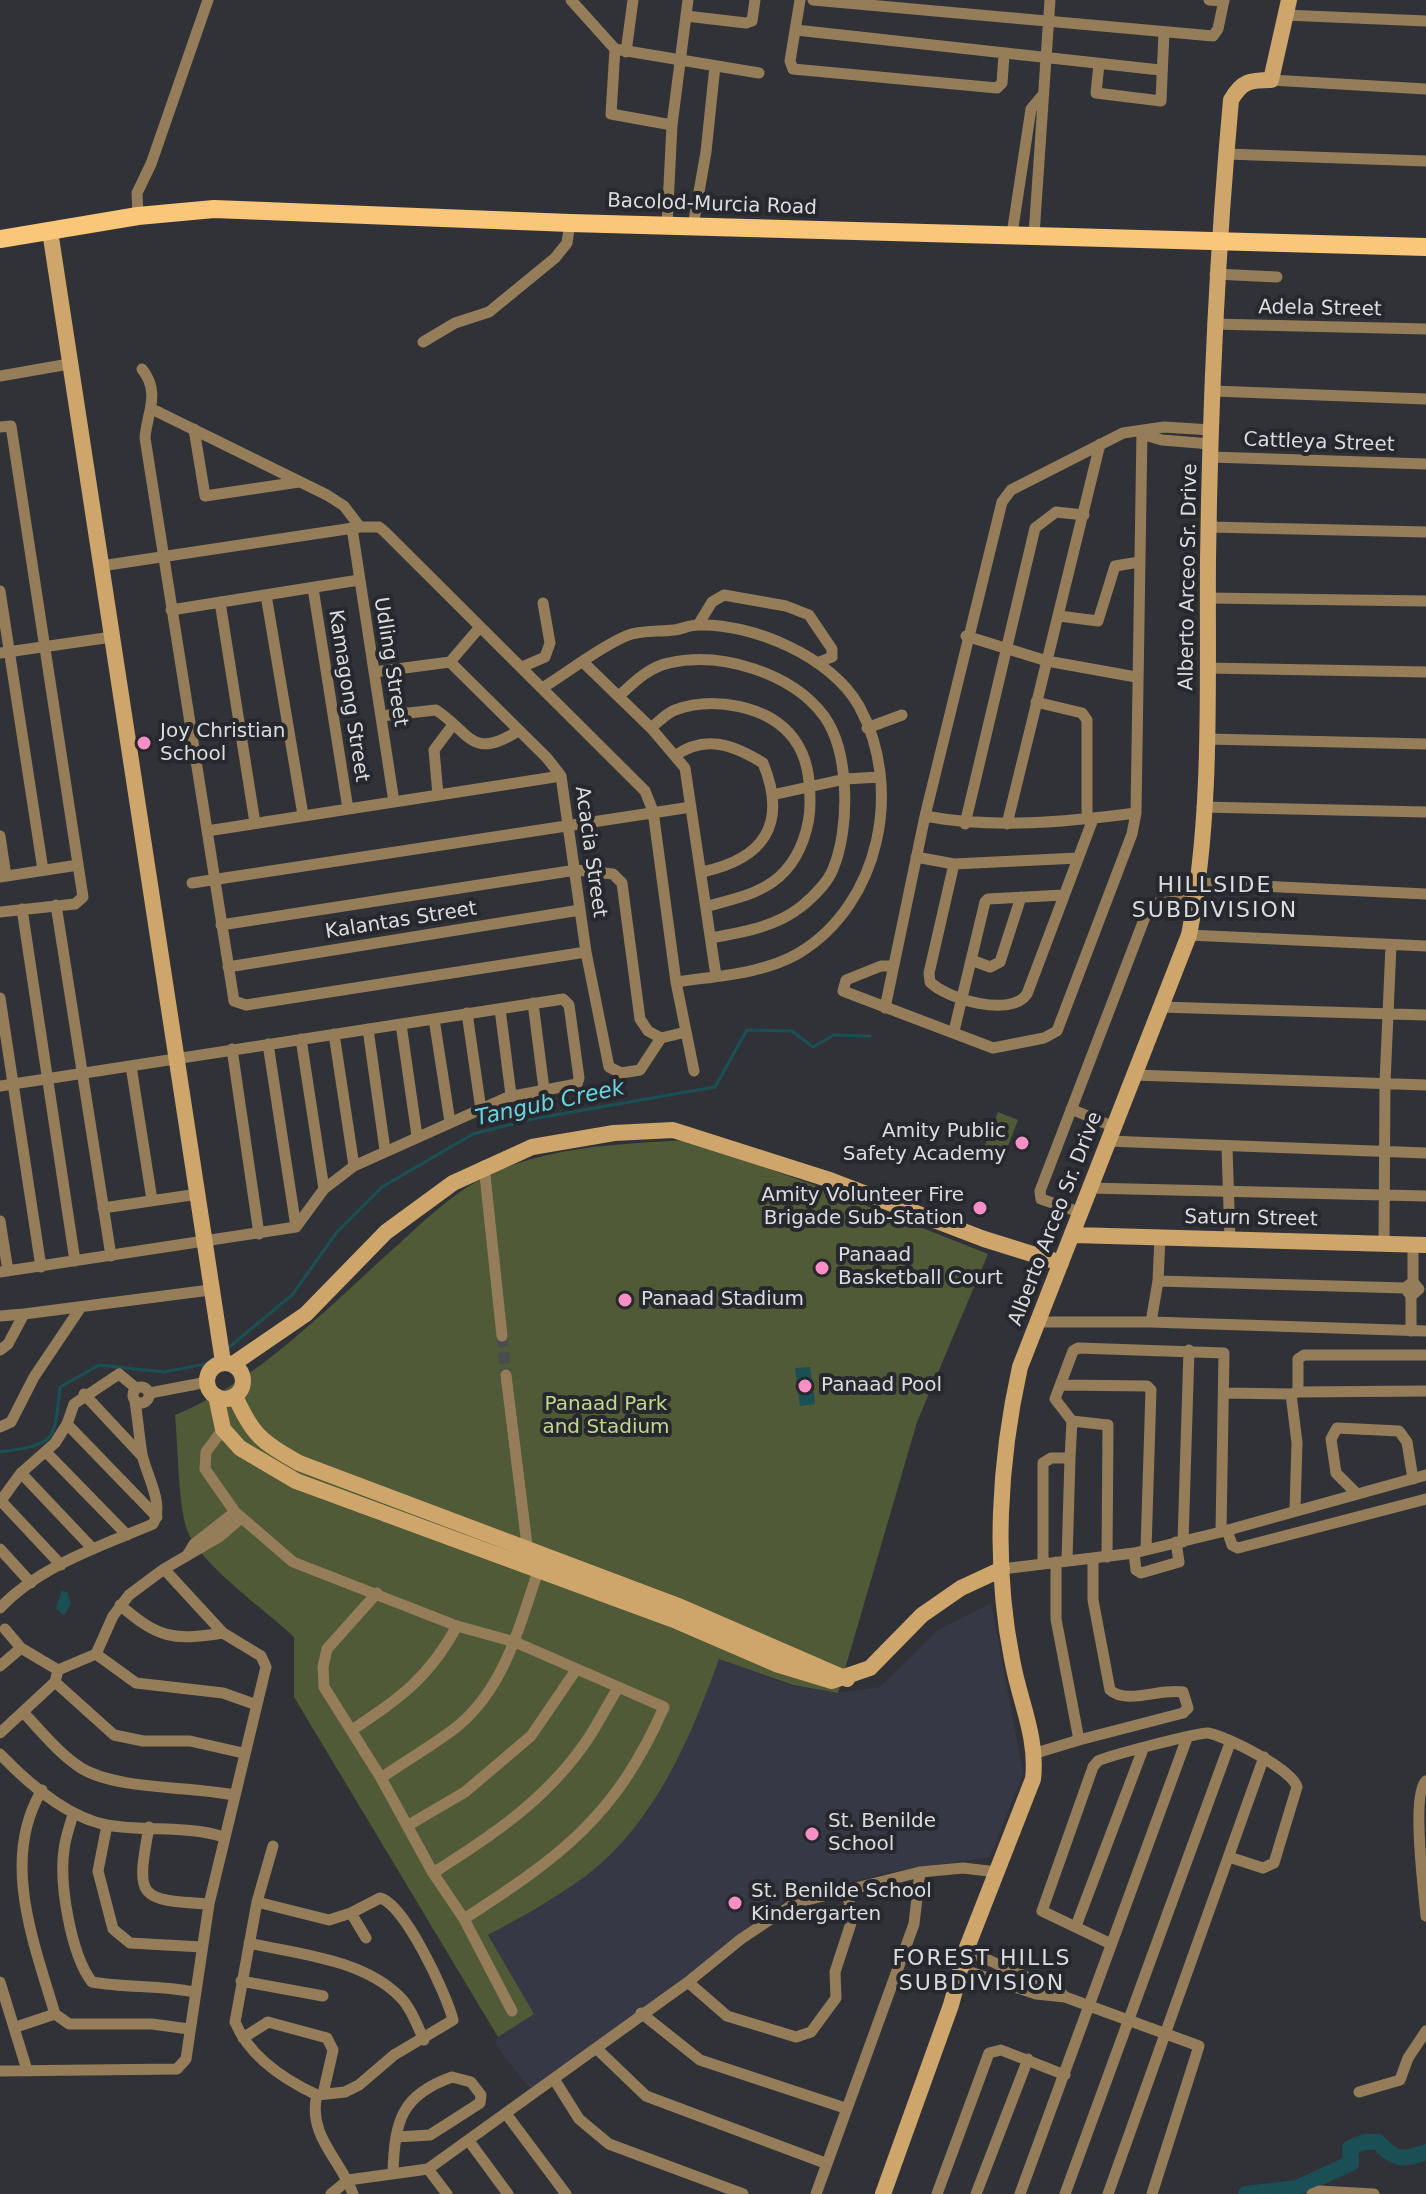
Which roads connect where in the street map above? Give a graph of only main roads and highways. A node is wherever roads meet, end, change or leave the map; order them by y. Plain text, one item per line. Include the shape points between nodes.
1 (0, 239) edge
2 (1426, 247) edge

1 - 2 main road, Bacolod-Murcia Road via 214,209

